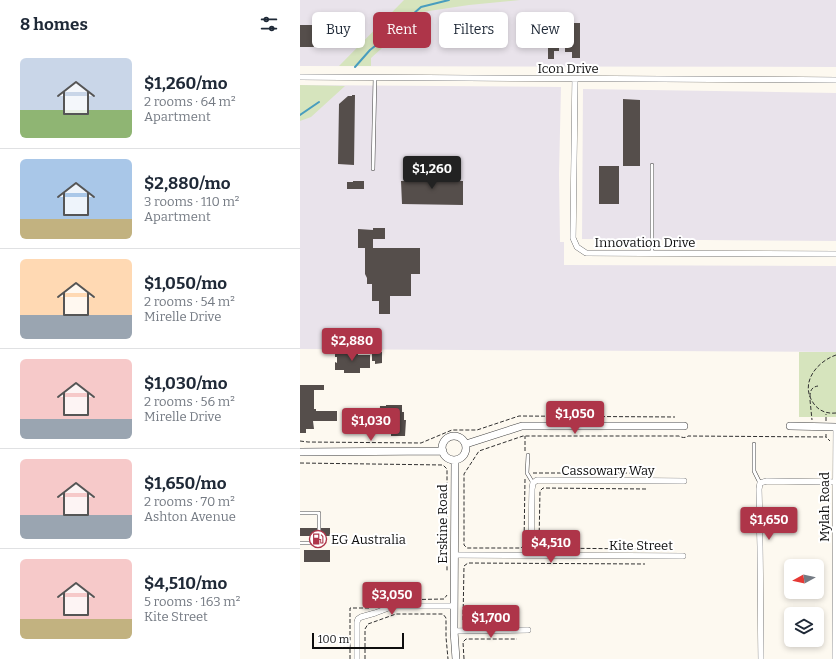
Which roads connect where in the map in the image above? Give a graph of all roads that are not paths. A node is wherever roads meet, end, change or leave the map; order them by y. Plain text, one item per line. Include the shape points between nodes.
1 (300, 77) edge
2 (375, 77) junction
3 (575, 79) junction
4 (836, 80) edge
5 (652, 165) dead end
6 (373, 169) dead end
7 (652, 253) junction
8 (836, 254) edge
9 (684, 426) dead end
10 (790, 426) dead end
11 (836, 427) edge
12 (466, 444) junction
13 (754, 444) dead end
14 (300, 452) edge
15 (443, 452) junction
16 (528, 455) dead end
17 (454, 460) junction
18 (684, 481) dead end
19 (835, 482) edge
20 (533, 483) junction
21 (760, 484) junction
22 (300, 513) edge
23 (300, 543) edge
24 (454, 555) junction
25 (531, 555) junction
26 (683, 556) dead end
27 (454, 606) junction
28 (528, 630) dead end
29 (454, 631) junction
30 (357, 659) edge
31 (456, 659) edge
32 (761, 659) edge
33 (835, 659) edge

1 - 2 street, Icon Drive
2 - 3 street, Icon Drive
2 - 6 lane
3 - 4 street, Icon Drive
3 - 7 street, Innovation Drive via 573,238 577,248 586,252
5 - 7 lane
7 - 8 street, Innovation Drive
9 - 12 street via 522,426
10 - 11 street
11 - 19 street, Mylah Road
12 - 15 street via 460,437 452,436 445,440
12 - 17 street via 462,458
13 - 21 lane via 754,471
14 - 15 street
15 - 17 street via 447,458
16 - 20 lane via 527,473
17 - 24 street, Erskine Road
18 - 20 street, Cassowary Way via 538,480
19 - 21 street via 767,481
19 - 33 street, Mylah Road
20 - 25 street
21 - 32 street
22 - 23 lane via 319,513 319,543
24 - 25 street, Kite Street
24 - 27 street, Erskine Road
25 - 26 street, Kite Street
27 - 29 street, Erskine Road
27 - 30 street via 395,606 361,616 357,622
28 - 29 street
29 - 31 street, Erskine Road

